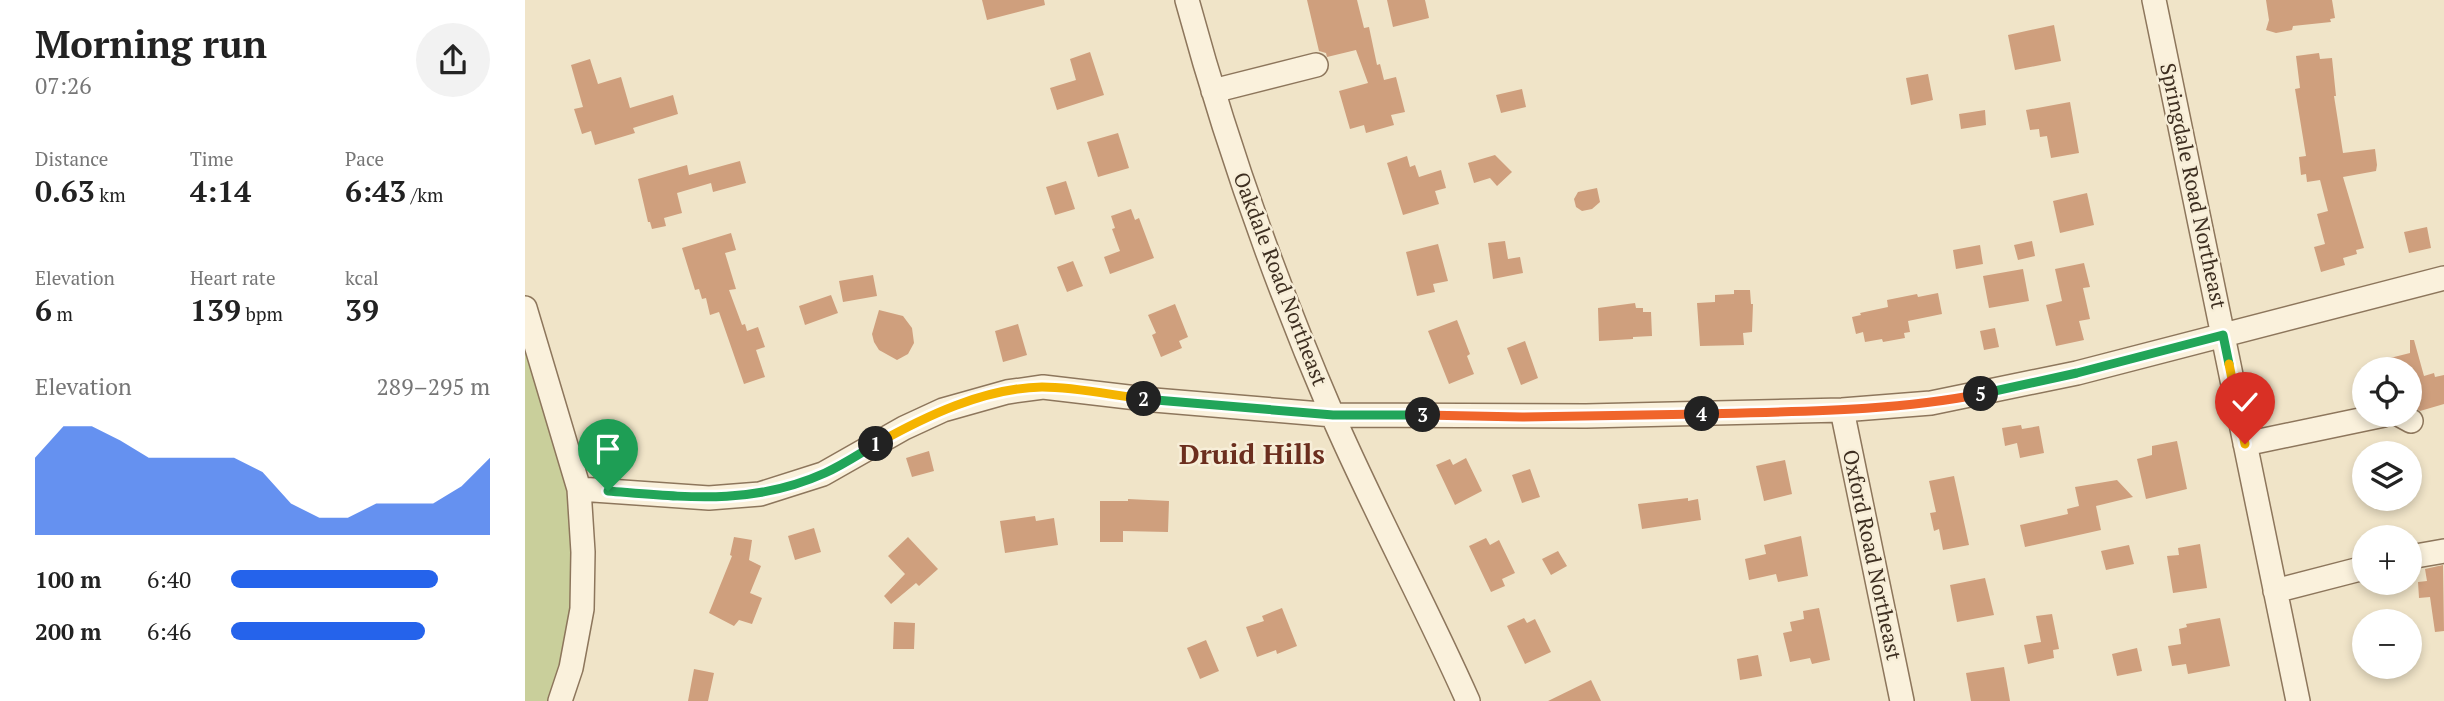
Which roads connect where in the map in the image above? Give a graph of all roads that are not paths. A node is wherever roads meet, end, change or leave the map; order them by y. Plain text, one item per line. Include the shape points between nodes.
1 (1187, 0) edge
2 (2154, 0) edge
3 (1316, 65) dead end
4 (1213, 90) junction
5 (2444, 278) edge
6 (525, 308) edge
7 (2223, 335) junction
8 (1842, 410) junction
9 (1333, 415) junction
10 (2352, 422) edge
11 (2245, 444) junction
12 (579, 489) junction
13 (2444, 551) edge
14 (2422, 555) edge
15 (2352, 571) edge
16 (2275, 591) junction
17 (560, 701) edge
18 (1468, 701) edge
19 (1902, 701) edge
20 (2298, 701) edge

1 - 4 street, Oakdale Road Northeast
2 - 7 street, Springdale Road Northeast
3 - 4 street
4 - 9 street, Oakdale Road Northeast via 1253,216
5 - 7 street
6 - 12 street
7 - 8 street via 1967,396
7 - 11 street, Springdale Road Northeast
8 - 9 street
8 - 19 street, Oxford Road Northeast
9 - 12 street via 1033,388 943,410 823,474 760,494 709,498
9 - 18 street, Oakdale Road Northeast
10 - 11 street
11 - 16 street, Springdale Road Northeast
12 - 17 street via 582,609
13 - 14 street
15 - 16 street
16 - 20 street, Springdale Road Northeast

